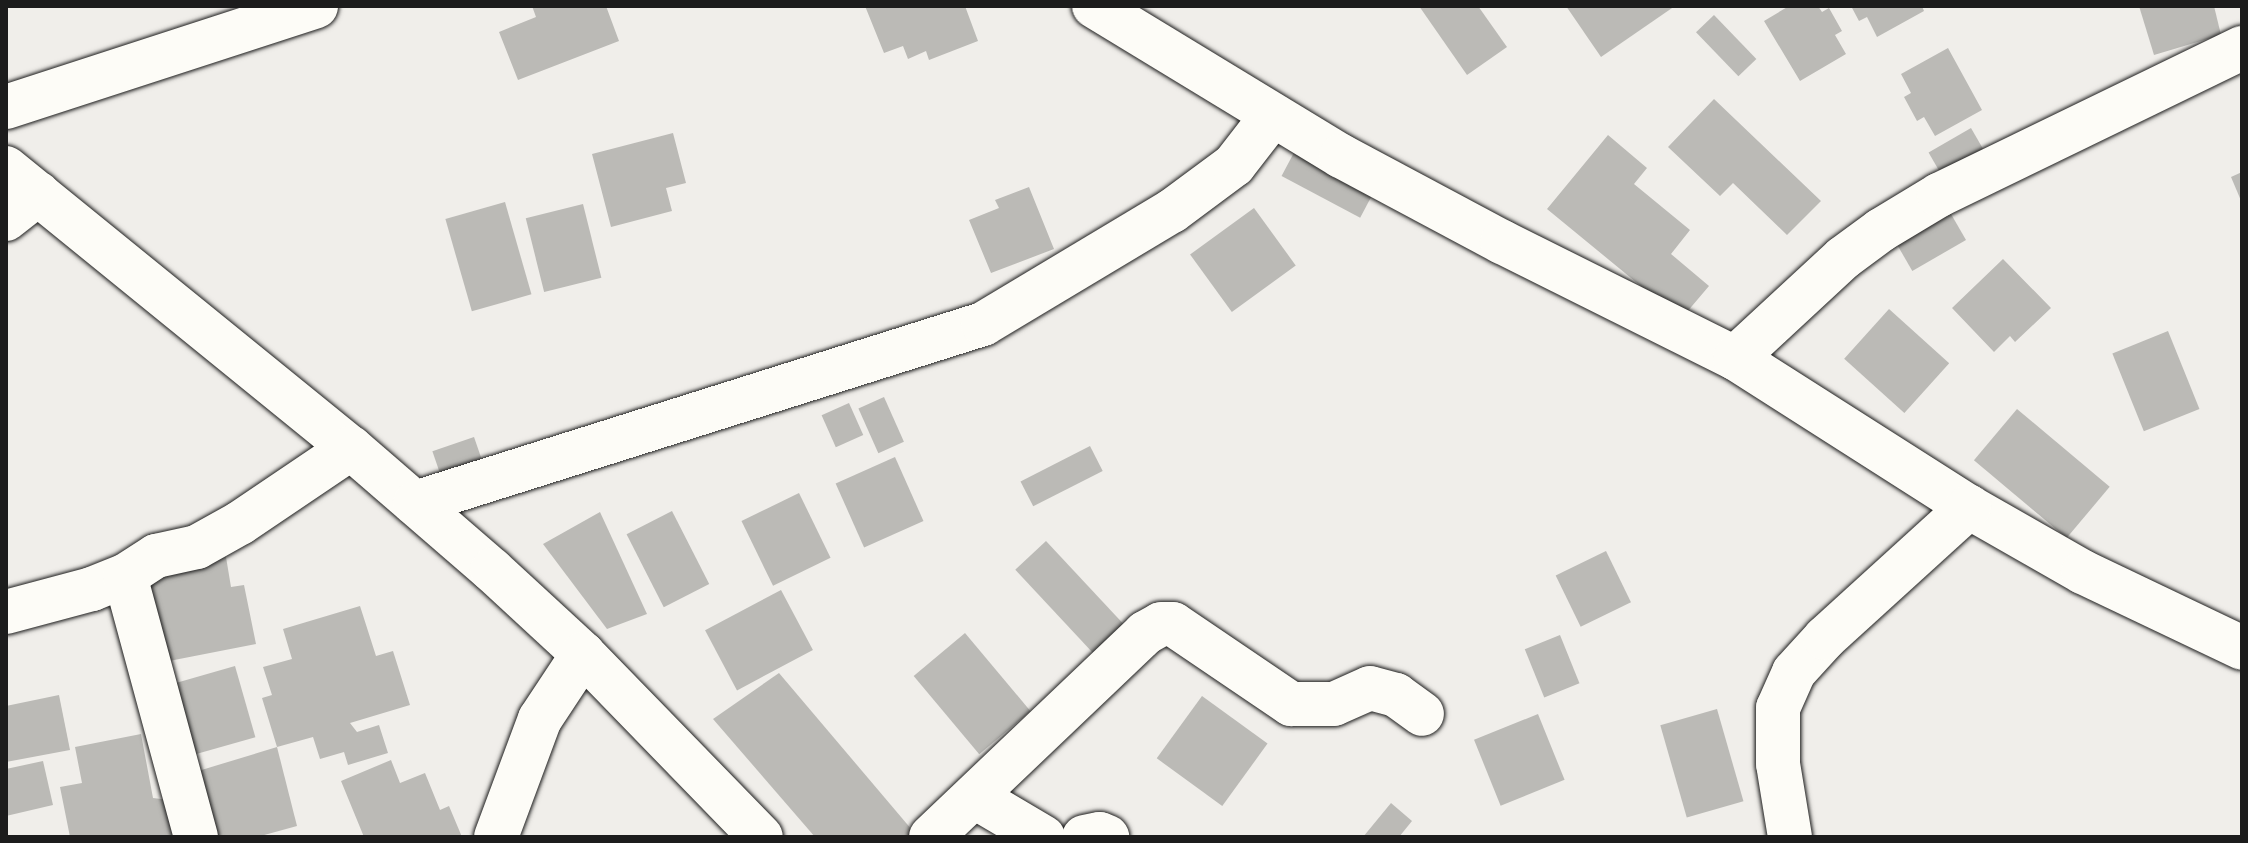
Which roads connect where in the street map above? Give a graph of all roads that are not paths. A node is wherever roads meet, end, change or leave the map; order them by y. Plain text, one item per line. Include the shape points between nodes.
1 (316, 6) edge
2 (1094, 6) edge
3 (2242, 48) edge
4 (6, 107) edge
5 (1272, 116) junction
6 (17, 194) edge
7 (1735, 358) junction
8 (351, 448) junction
9 (415, 503) junction
10 (1969, 507) junction
11 (125, 576) junction
12 (6, 612) edge
13 (2242, 648) edge
14 (583, 654) junction
15 (1422, 714) dead end
16 (975, 797) junction
17 (196, 837) edge
18 (496, 837) edge
19 (761, 837) edge
20 (931, 837) edge
21 (1043, 837) edge
22 (1084, 837) edge
23 (1107, 837) edge
24 (1790, 837) edge

1 - 4 street
2 - 5 street
3 - 7 street via 1939,195 1881,230
5 - 7 street via 1502,242
5 - 9 street via 1234,165 1172,211 983,324
6 - 8 street
7 - 10 street
8 - 9 street
8 - 11 street via 240,523 197,547 156,556
9 - 14 street
10 - 13 street via 2083,572
10 - 24 street via 1794,672 1778,708 1778,764
11 - 12 street
11 - 17 street
14 - 18 street via 540,719
14 - 19 street
15 - 16 street via 1396,695 1370,688 1334,704 1291,704 1173,624 1161,624 1145,633
16 - 20 street
16 - 21 street
22 - 23 street

